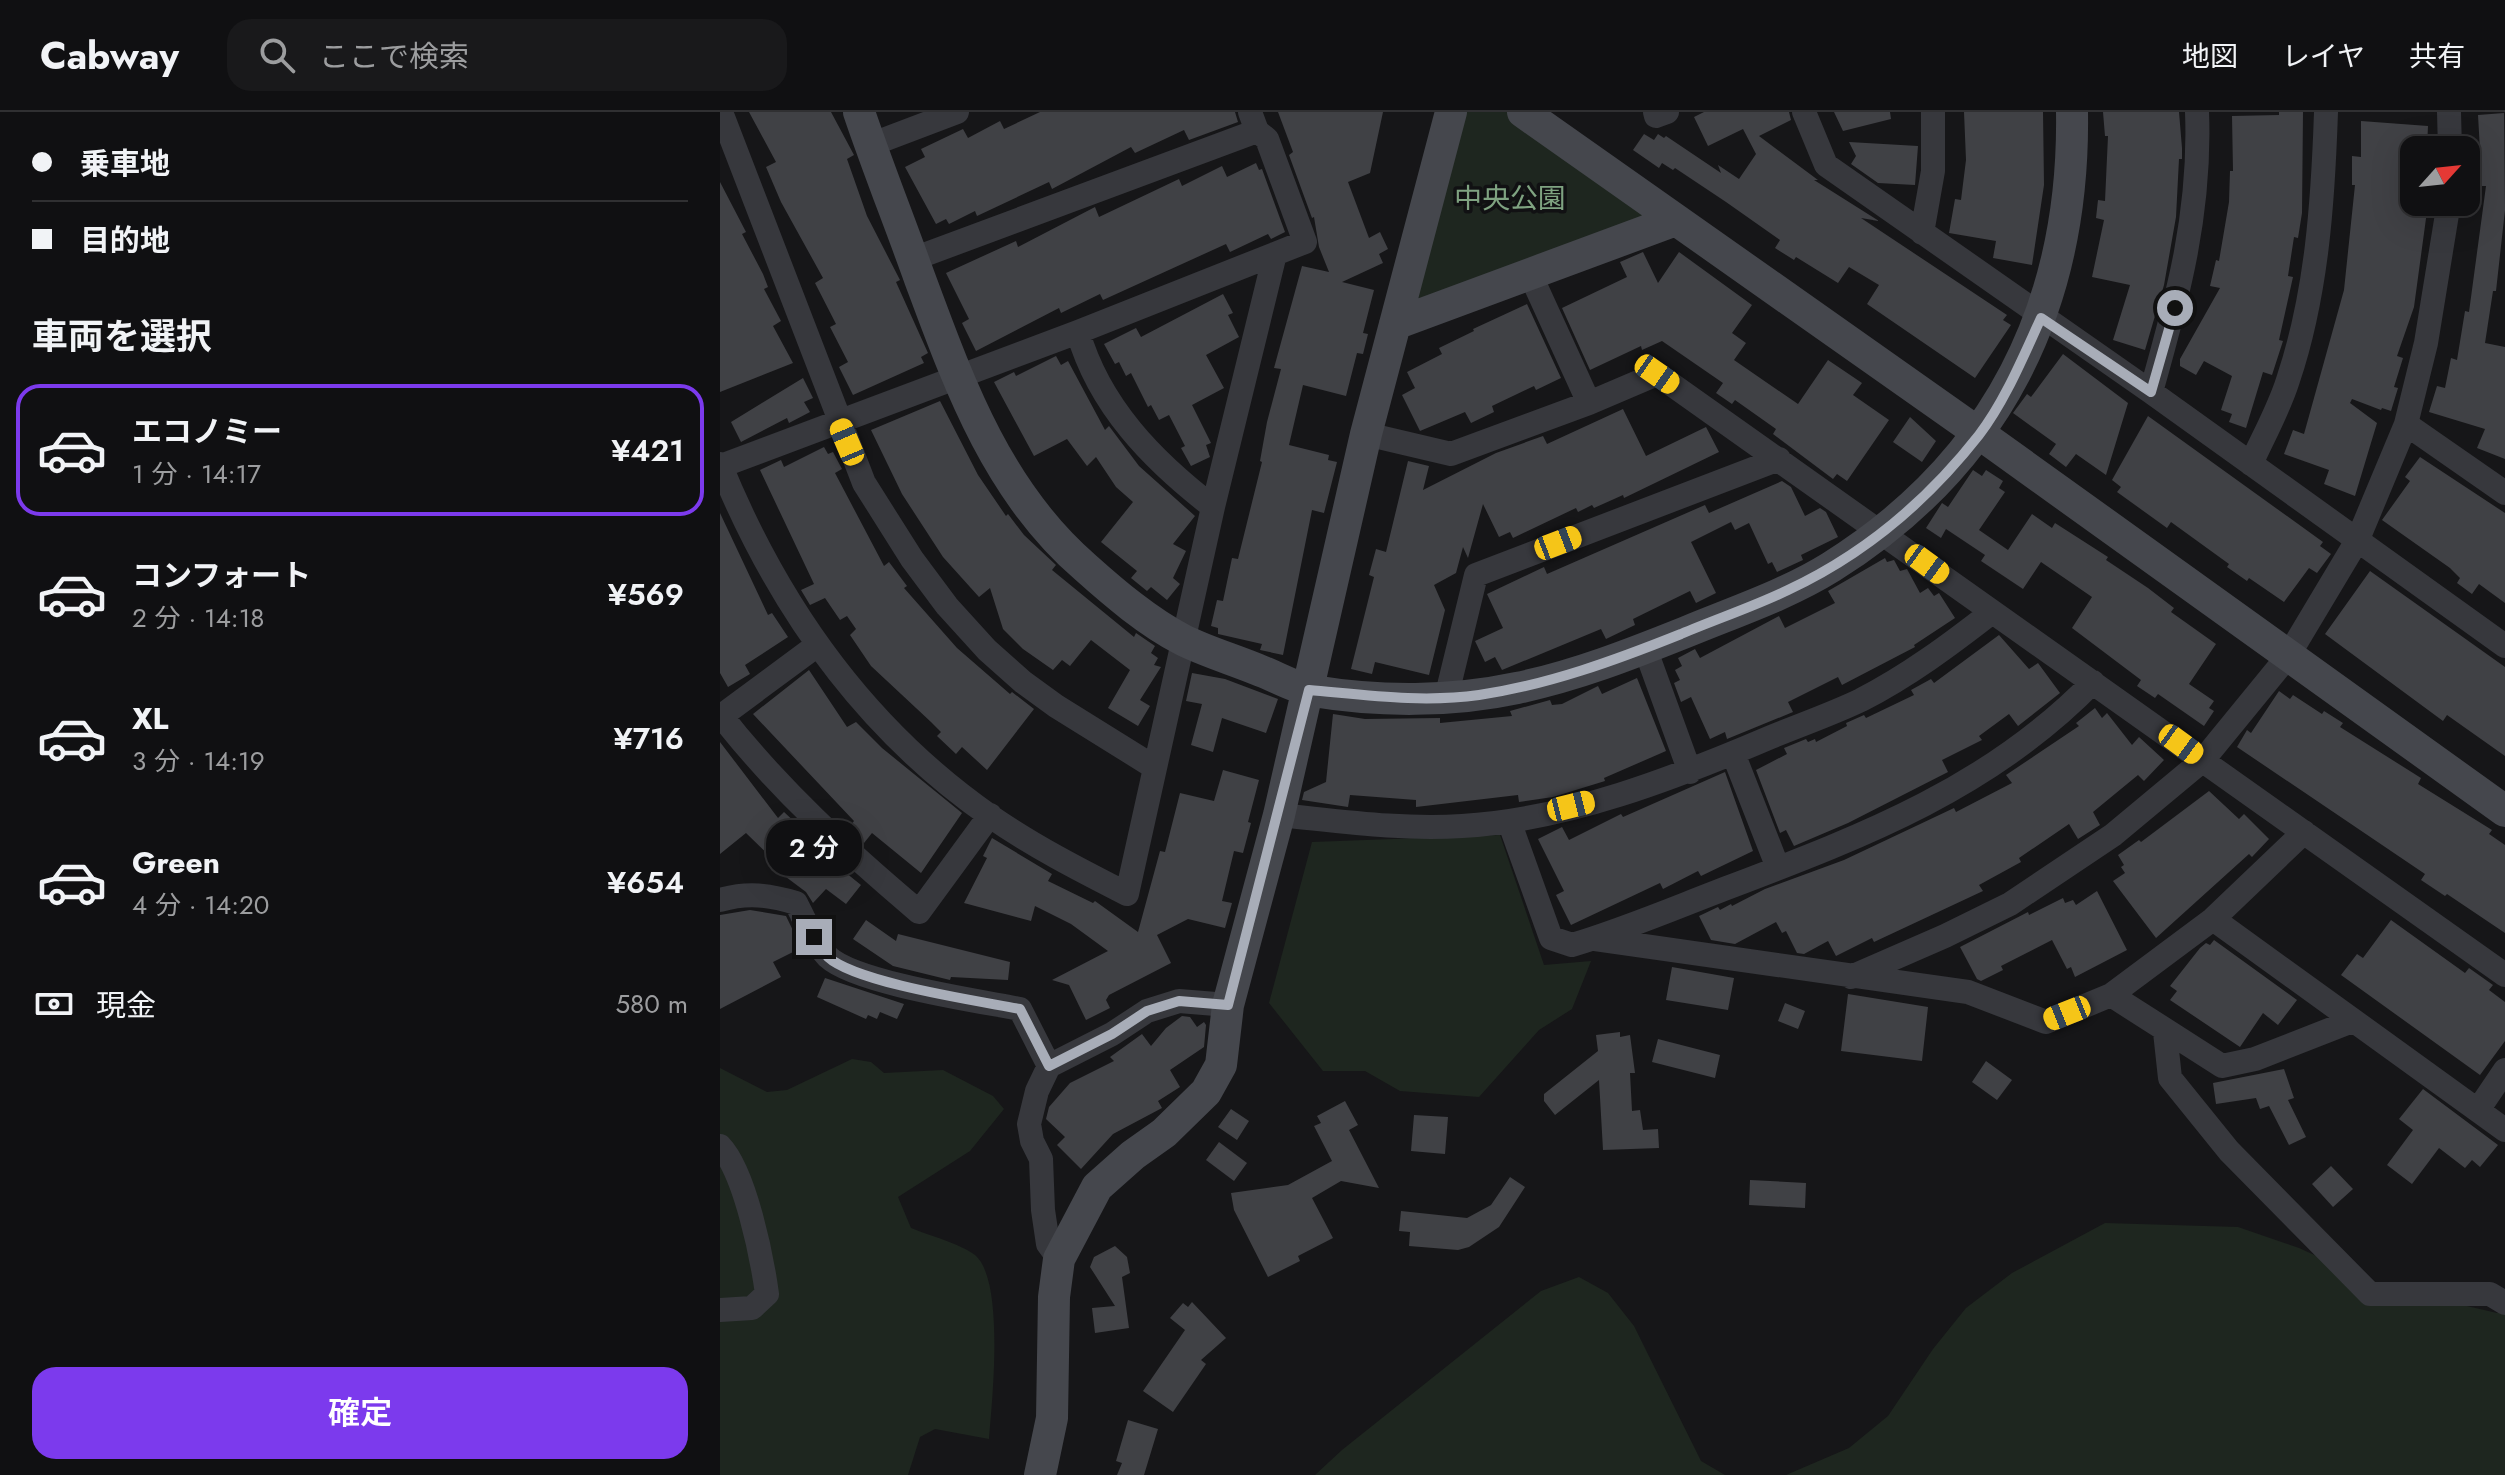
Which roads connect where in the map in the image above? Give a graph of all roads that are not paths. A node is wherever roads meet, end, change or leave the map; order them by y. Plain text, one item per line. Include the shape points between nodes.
1 (721, 112) edge
2 (859, 112) edge
3 (957, 112) edge
4 (1451, 112) edge
5 (1523, 112) edge
6 (1655, 112) edge
7 (1667, 112) edge
8 (1804, 112) edge
9 (1933, 112) edge
10 (2072, 112) edge
11 (2197, 112) edge
12 (2326, 112) edge
13 (2449, 112) edge
14 (1254, 121) edge
15 (2450, 136) edge
16 (870, 145) junction
17 (2447, 216) edge
18 (1673, 221) junction
19 (1922, 233) junction
20 (1275, 254) junction
21 (913, 259) junction
22 (1531, 276) junction
23 (2041, 318) junction
24 (1395, 324) junction
25 (1078, 332) junction
26 (957, 378) junction
27 (2151, 392) junction
28 (1589, 403) junction
29 (838, 422) junction
30 (2406, 424) junction
31 (1366, 434) junction
32 (1980, 434) junction
33 (1779, 459) junction
34 (2251, 464) junction
35 (720, 465) edge
36 (2505, 493) edge
37 (1213, 507) junction
38 (1883, 532) junction
39 (2358, 539) junction
40 (1992, 612) junction
41 (1183, 640) junction
42 (816, 646) junction
43 (2505, 646) edge
44 (1645, 648) junction
45 (2288, 656) junction
46 (2093, 682) junction
47 (1309, 690) junction
48 (1446, 698) junction
49 (720, 716) edge
50 (1733, 753) junction
51 (2203, 760) junction
52 (1154, 767) junction
53 (1690, 772) junction
54 (2505, 811) edge
55 (990, 815) junction
56 (1279, 815) junction
57 (1509, 821) junction
58 (2304, 832) junction
59 (1778, 868) junction
60 (720, 900) edge
61 (2213, 919) junction
62 (1595, 939) junction
63 (2505, 975) edge
64 (1851, 977) junction
65 (2111, 995) junction
66 (1228, 1005) junction
67 (2352, 1021) junction
68 (2165, 1032) junction
69 (1049, 1066) junction
70 (2505, 1070) edge
71 (2478, 1110) junction
72 (2505, 1130) edge
73 (720, 1146) edge
74 (1059, 1259) junction
75 (2505, 1303) edge
76 (720, 1310) edge
77 (1040, 1475) edge

1 - 29 street
2 - 16 street
3 - 16 street
4 - 24 street
5 - 18 street
6 - 7 street
8 - 19 street via 1826,165
9 - 19 street via 1933,171
10 - 23 street via 2070,198 2060,257
11 - 27 street via 2193,219
12 - 34 street via 2323,190 2310,289 2288,380
13 - 15 street
14 - 20 street via 1267,139 1305,242
14 - 21 street
16 - 21 street
17 - 30 street via 2426,343
18 - 22 street
18 - 32 street
19 - 23 street
20 - 25 street
20 - 37 street
21 - 26 street
22 - 24 street
22 - 28 street
23 - 27 street
23 - 32 street
24 - 31 street
25 - 26 street
25 - 37 street via 1086,362 1113,407 1148,451
26 - 29 street
26 - 41 street via 979,428 1053,536 1084,567
27 - 34 street
28 - 31 street via 1451,454
28 - 33 street via 1657,374
29 - 35 street
29 - 52 street via 864,483 912,559 987,650 1056,706
30 - 36 street
30 - 39 street
31 - 47 street
32 - 38 street via 1934,487
32 - 45 street
33 - 38 street
33 - 48 street via 1476,575
34 - 39 street
35 - 42 street via 753,540
37 - 41 street
38 - 40 street
38 - 44 street via 1787,591
39 - 43 street
39 - 45 street
40 - 46 street
40 - 50 street via 1861,699
41 - 47 street
41 - 52 street
42 - 49 street
42 - 55 street via 931,770
44 - 48 street via 1542,682
44 - 53 street
45 - 51 street
45 - 54 street
46 - 51 street
46 - 59 street via 2059,717 1965,784 1861,837
47 - 48 street
47 - 56 street
49 - 55 street via 794,800 919,912
50 - 53 street
50 - 59 street
51 - 58 street
51 - 64 street via 2113,835 2010,904
52 - 55 street via 1127,894
53 - 57 street
56 - 57 street via 1372,825
56 - 66 street
57 - 62 street via 1551,938 1572,945
58 - 61 street
58 - 63 street
59 - 62 street
60 - 69 street via 768,894 796,903 829,958 846,968 903,986 1020,1009
61 - 65 street
61 - 67 street
62 - 64 street
64 - 65 street via 1968,992 2046,1022
65 - 68 street
66 - 69 street via 1179,1001 1147,1011
66 - 74 street via 1221,1065 1206,1092 1097,1187
67 - 68 street via 2255,1059 2222,1066
67 - 71 street
68 - 75 street via 2170,1078 2229,1151 2370,1294 2490,1294
69 - 74 street via 1029,1124 1041,1159 1048,1244
70 - 71 street
71 - 72 street
73 - 76 street via 737,1174 767,1294 752,1308
74 - 77 street via 1052,1418

